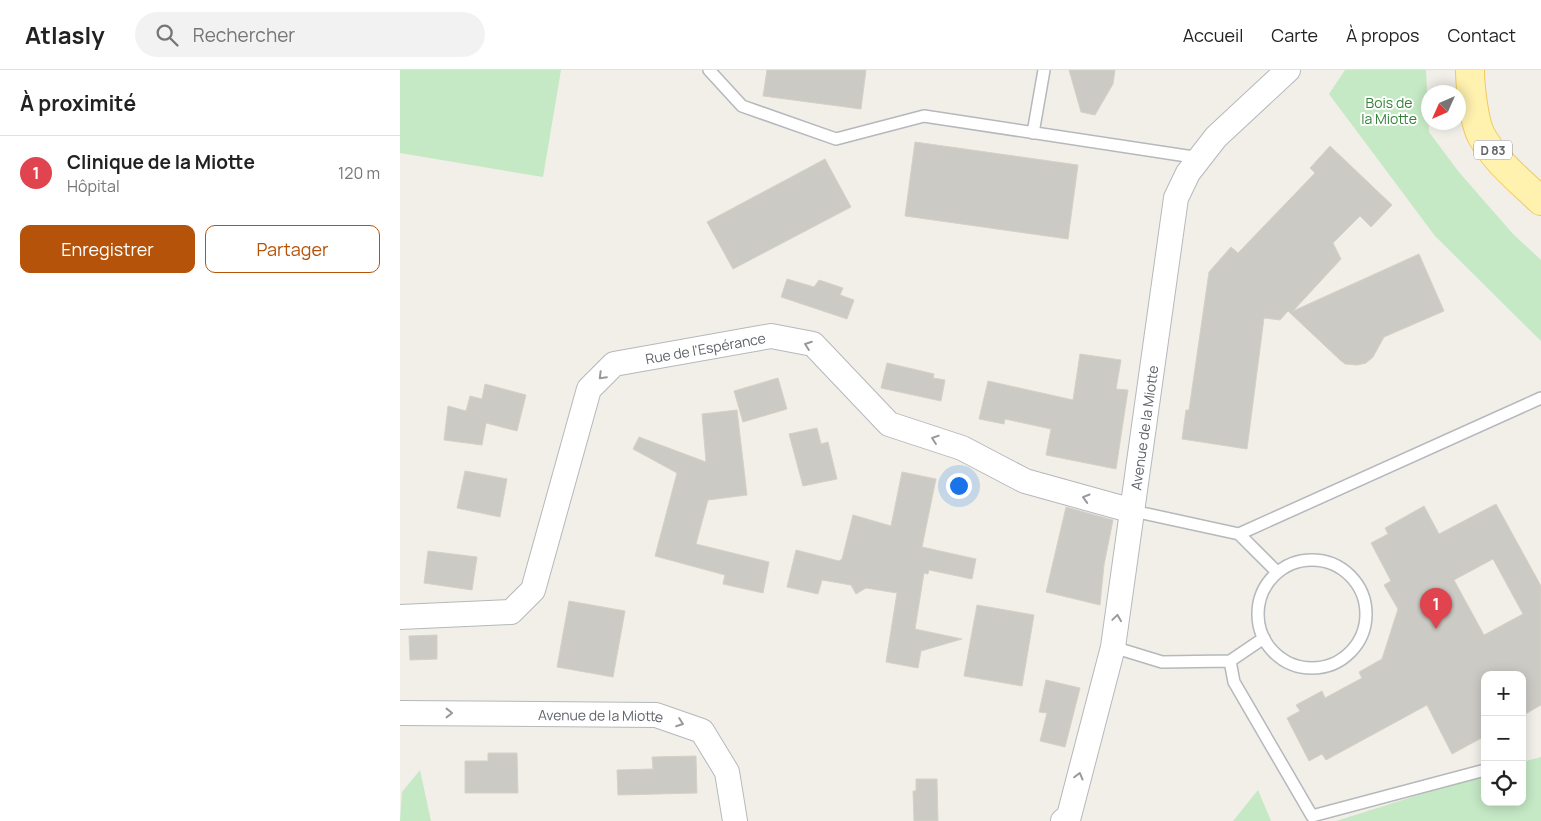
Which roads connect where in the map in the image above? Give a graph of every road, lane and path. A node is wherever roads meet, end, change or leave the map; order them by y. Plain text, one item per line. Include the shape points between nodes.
1 (709, 70) edge
2 (1044, 70) edge
3 (1288, 70) edge
4 (1474, 75) edge
5 (1033, 133) junction
6 (1200, 158) junction
7 (1541, 201) edge
8 (1541, 398) edge
9 (1133, 511) junction
10 (1239, 534) junction
11 (1278, 572) junction
12 (400, 617) edge
13 (1264, 638) junction
14 (1113, 647) junction
15 (1230, 661) junction
16 (400, 713) edge
17 (1481, 771) edge
18 (734, 821) edge
19 (1063, 821) edge

1 - 5 lane via 742,106 836,139 924,116
2 - 5 lane
3 - 6 street, Avenue de la Miotte via 1216,137
4 - 7 main road, D 83 via 1480,134 1510,173
5 - 6 lane
6 - 9 street, Avenue de la Miotte via 1188,173 1176,198
8 - 10 lane
9 - 10 lane
9 -> 12 street, Rue de l'Espérance via 1025,481 962,448 889,424 813,344 770,336 614,364 589,389 533,590 511,612
14 -> 9 street, Avenue de la Miotte
10 - 11 lane
11 - 13 lane via 1265,586 1259,603 1258,621
11 - 13 lane via 1293,563 1310,560 1328,562 1344,570 1364,599 1363,634 1340,661 1324,667 1306,668 1289,663 1274,653
13 - 15 lane
14 - 15 lane via 1162,662
19 -> 14 street, Avenue de la Miotte via 1069,816
15 - 17 lane via 1234,682 1312,816
16 -> 18 street, Avenue de la Miotte via 656,714 702,731 727,772

